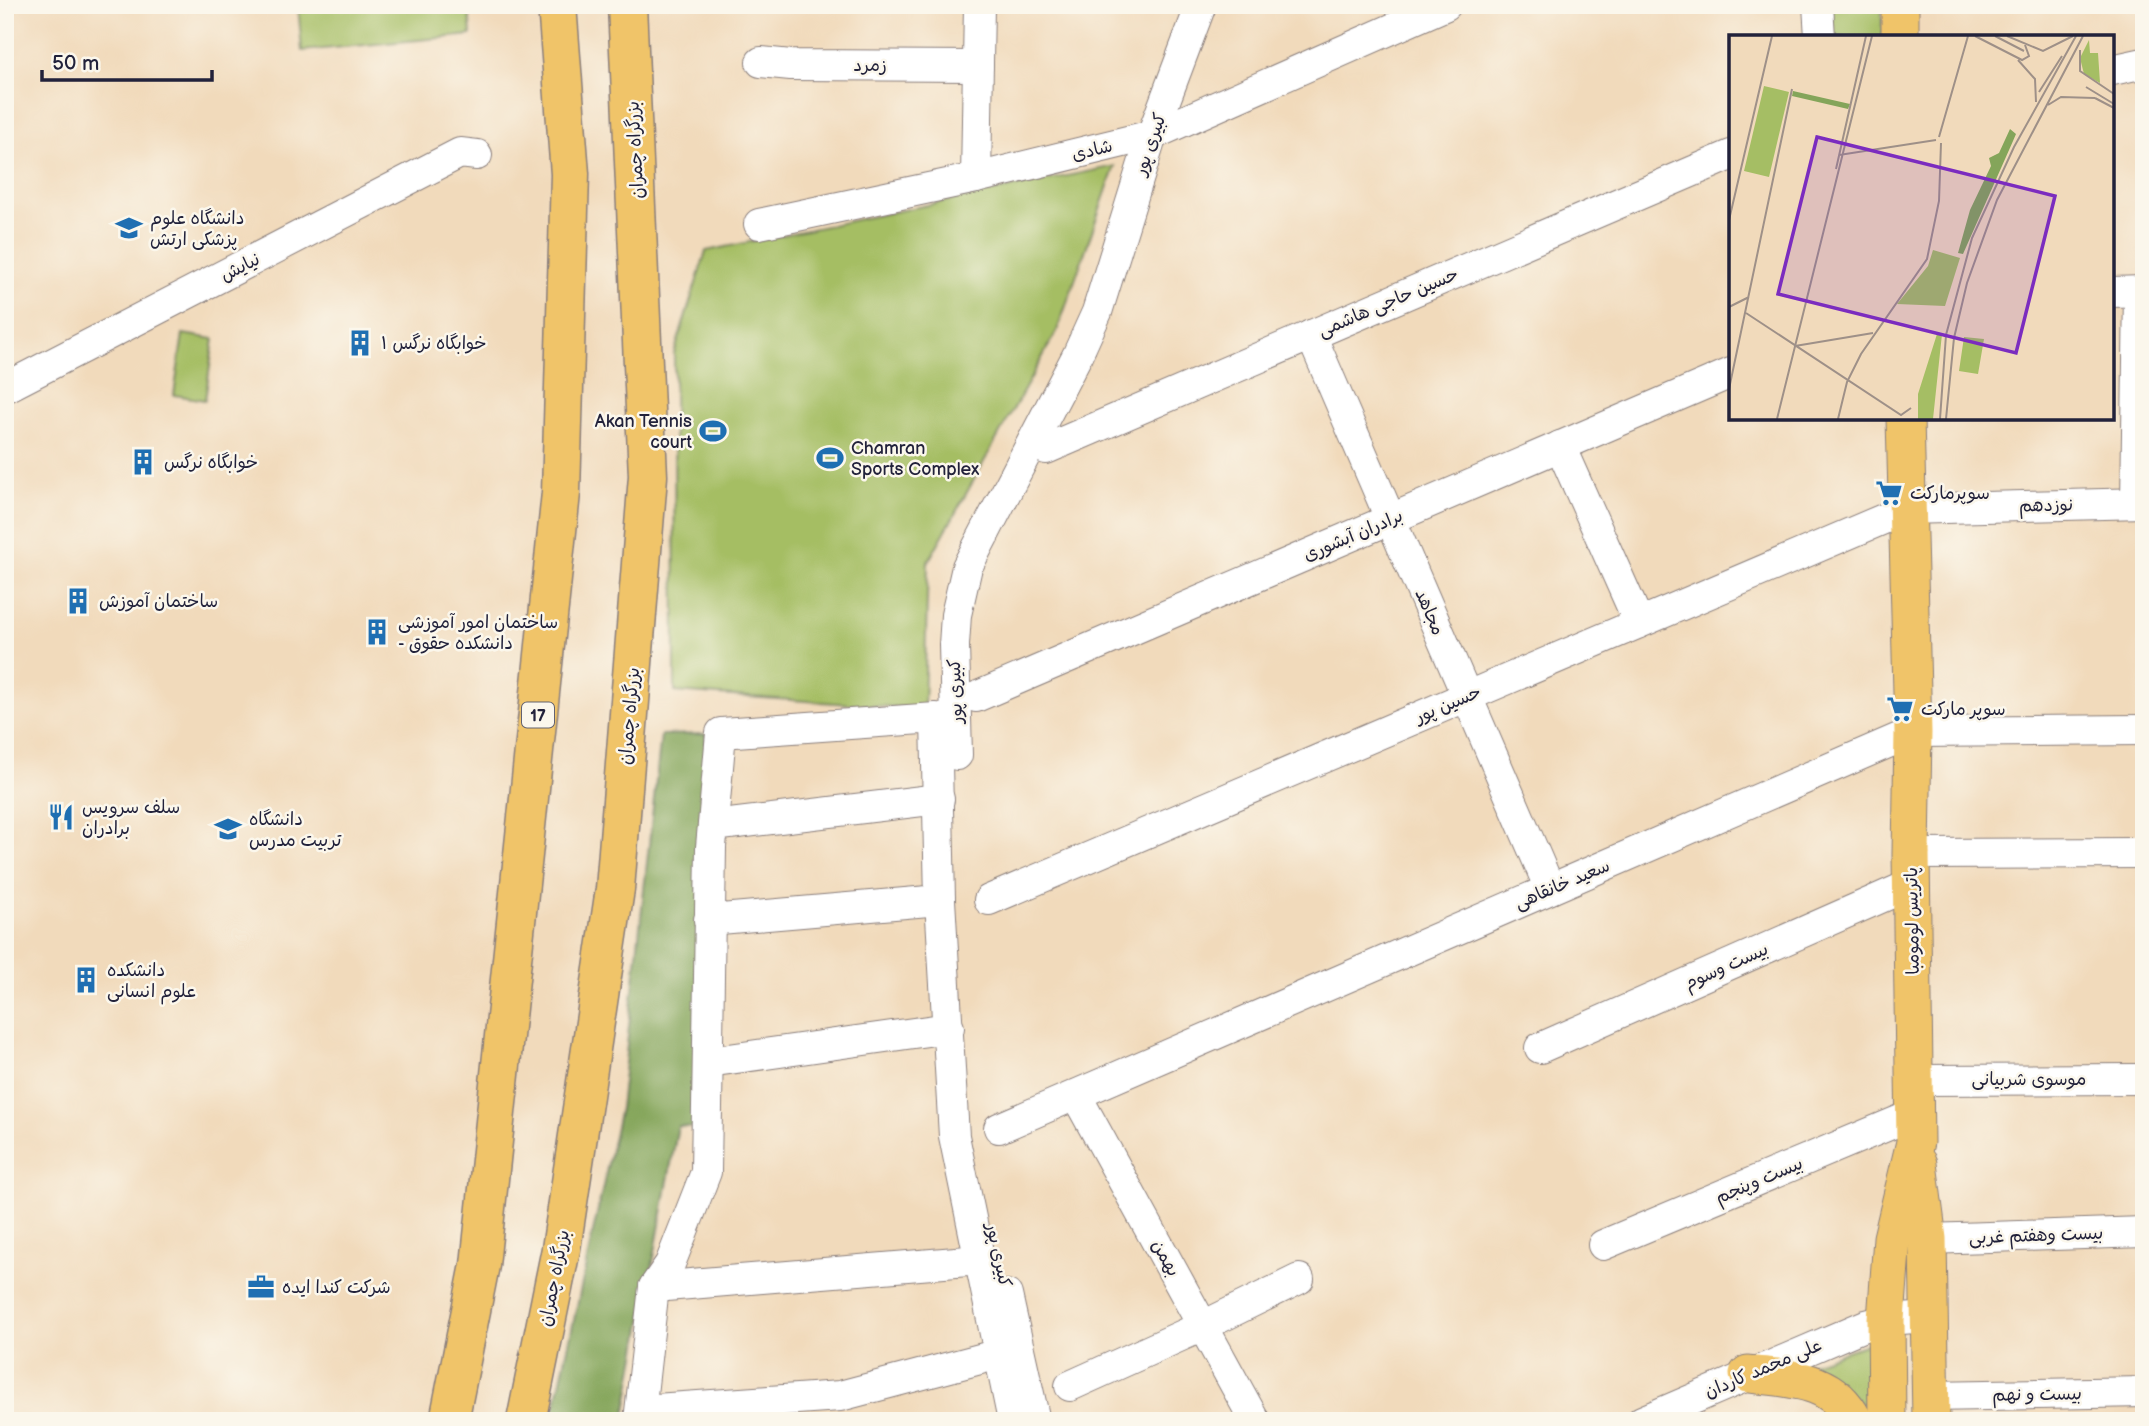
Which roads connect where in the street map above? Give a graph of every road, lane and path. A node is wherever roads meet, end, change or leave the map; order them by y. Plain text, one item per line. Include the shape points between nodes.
1 (558, 5) edge
2 (627, 5) edge
3 (979, 5) edge
4 (1201, 5) edge
5 (1447, 5) edge
6 (1818, 5) edge
7 (1900, 5) edge
8 (1820, 35) edge
9 (1900, 35) edge
10 (761, 62) dead end
11 (2144, 63) edge
12 (978, 66) junction
13 (2114, 69) edge
14 (1152, 135) junction
15 (477, 155) dead end
16 (1729, 156) edge
17 (976, 178) junction
18 (759, 224) dead end
19 (2132, 292) edge
20 (1311, 335) junction
21 (1729, 374) edge
22 (5, 388) edge
23 (1905, 420) edge
24 (1560, 446) junction
25 (1046, 449) dead end
26 (2140, 503) edge
27 (1907, 509) junction
28 (1390, 519) junction
29 (1639, 623) junction
30 (1467, 696) junction
31 (976, 697) dead end
32 (2144, 730) edge
33 (1913, 732) junction
34 (939, 799) junction
35 (713, 826) junction
36 (2144, 853) edge
37 (1912, 869) junction
38 (1549, 889) junction
39 (940, 900) junction
40 (989, 900) dead end
41 (709, 920) junction
42 (949, 1028) junction
43 (1540, 1048) dead end
44 (708, 1062) junction
45 (2144, 1079) edge
46 (1076, 1095) junction
47 (1915, 1112) junction
48 (999, 1128) dead end
49 (2144, 1232) edge
50 (1928, 1239) junction
51 (1603, 1245) dead end
52 (979, 1260) junction
53 (1299, 1279) dead end
54 (654, 1287) junction
55 (1930, 1317) junction
56 (1886, 1320) junction
57 (1203, 1326) junction
58 (999, 1354) junction
59 (1748, 1374) junction
60 (1070, 1386) dead end
61 (2144, 1392) edge
62 (1931, 1408) edge
63 (640, 1415) edge
64 (449, 1421) edge
65 (526, 1421) edge
66 (1013, 1421) edge
67 (1035, 1421) edge
68 (1255, 1421) edge
69 (1642, 1421) edge
70 (1854, 1421) edge
71 (1887, 1421) edge

1 - 64 highway, 17 via 570,174 561,493 480,1265
2 - 65 highway, بزرگراه چمران via 648,476 615,889 561,1249
3 - 12 street
4 - 14 street, کبیری پور
5 - 14 street, شادی
6 - 8 street
7 - 9 main road
10 - 12 street, زمرد
11 - 13 street
12 - 17 street
14 - 17 street, شادی
14 - 67 street, کبیری پور via 1097,312 967,567 956,615 961,914 974,1139
15 - 22 street, نیایش via 460,153
16 - 20 street, حسین حاجی هاشمی
17 - 18 street, شادی
19 - 26 street
20 - 25 street, حسین حاجی هاشمی
20 - 28 street, مجاهد
21 - 24 street, برادران آبشوری
23 - 27 main road, پاتریس لومومبا
24 - 28 street, برادران آبشوری
24 - 29 street
26 - 27 street, نوزدهم
27 - 29 street, حسین پور
27 - 33 main road, پاتریس لومومبا
28 - 30 street, مجاهد
28 - 31 street, برادران آبشوری
29 - 30 street, حسین پور
30 - 38 street, مجاهد
30 - 40 street, حسین پور
32 - 33 street, سعید خانقاهی
33 - 37 main road, پاتریس لومومبا
33 - 38 street, سعید خانقاهی
34 - 35 street
34 - 35 street via 936,718 721,733
34 - 39 street
35 - 41 street
36 - 37 street, بیست وسوم
37 - 43 street, بیست وسوم
37 - 47 main road, پاتریس لومومبا
38 - 46 street, سعید خانقاهی
39 - 41 street
39 - 42 street
41 - 44 street
42 - 44 street
42 - 52 street via 954,1136
44 - 54 street via 706,1172 670,1264
45 - 47 street, موسوی شربیانی
46 - 48 street, سعید خانقاهی
46 - 57 street, بهمن
47 - 50 main road
47 - 51 street, بیست وپنجم
47 - 56 main road, پاتریس لومومبا via 1892,1238
49 - 50 street, بیست وهفتم غربی
50 - 55 main road
52 - 54 street
52 - 58 street
53 - 57 street
54 - 63 street
55 - 56 street, علی محمد کاردان
55 - 62 main road
56 - 59 street, علی محمد کاردان
56 - 71 main road, پاتریس لومومبا
57 - 60 street
57 - 68 street, بهمن
58 - 63 street via 839,1396
58 - 66 street
59 - 69 street, علی محمد کاردان
59 - 70 main road via 1808,1381 1832,1392
61 - 62 street, بیست و نهم

